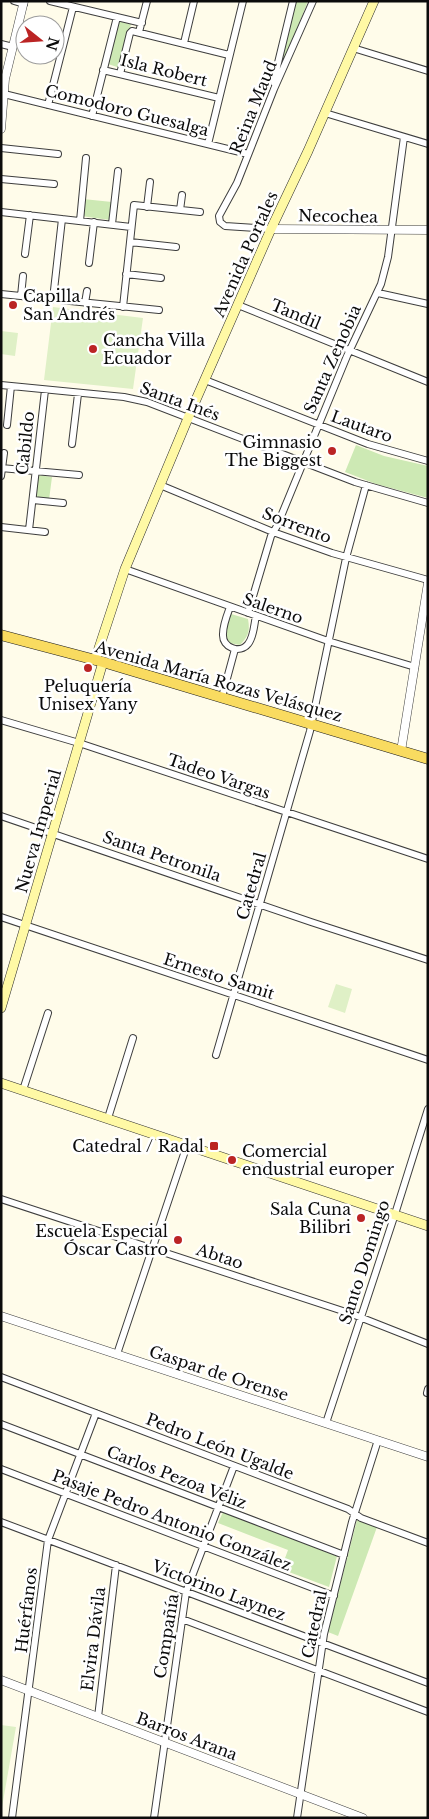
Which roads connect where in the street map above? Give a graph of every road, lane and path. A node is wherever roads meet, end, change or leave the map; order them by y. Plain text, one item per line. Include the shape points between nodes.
1 (14, 1) edge
2 (50, 1) edge
3 (147, 1) edge
4 (194, 1) edge
5 (242, 1) edge
6 (293, 1) edge
7 (313, 1) edge
8 (374, 1) edge
9 (24, 2) edge
10 (64, 3) edge
11 (72, 7) junction
12 (117, 17) junction
13 (142, 23) junction
14 (139, 32) junction
15 (184, 43) junction
16 (1, 44) edge
17 (13, 47) junction
18 (353, 48) junction
19 (229, 55) junction
20 (104, 70) junction
21 (428, 71) edge
22 (120, 74) junction
23 (274, 89) junction
24 (3, 92) edge
25 (219, 98) junction
26 (48, 105) junction
27 (326, 113) junction
28 (92, 116) junction
29 (1, 129) edge
30 (404, 137) junction
31 (208, 144) junction
32 (428, 144) edge
33 (1, 148) edge
34 (58, 154) dead end
35 (248, 154) junction
36 (86, 158) dead end
37 (118, 171) dead end
38 (1, 179) edge
39 (150, 182) dead end
40 (54, 184) dead end
41 (182, 195) dead end
42 (148, 207) junction
43 (180, 210) junction
44 (1, 212) edge
45 (200, 212) dead end
46 (30, 215) junction
47 (62, 219) junction
48 (80, 221) junction
49 (94, 222) junction
50 (220, 222) joint
51 (112, 224) junction
52 (131, 226) junction
53 (271, 229) junction
54 (392, 230) junction
55 (428, 230) edge
56 (130, 242) junction
57 (176, 246) dead end
58 (26, 254) dead end
59 (89, 263) dead end
60 (126, 274) junction
61 (23, 276) dead end
62 (161, 278) dead end
63 (87, 291) dead end
64 (378, 293) junction
65 (1, 294) edge
66 (21, 296) junction
67 (53, 299) junction
68 (85, 303) junction
69 (238, 304) junction
70 (428, 304) edge
71 (123, 307) junction
72 (159, 310) dead end
73 (350, 351) junction
74 (205, 380) junction
75 (428, 382) edge
76 (1, 385) edge
77 (11, 386) junction
78 (45, 390) junction
79 (78, 394) junction
80 (189, 418) junction
81 (318, 424) junction
82 (7, 425) dead end
83 (72, 444) dead end
84 (4, 453) dead end
85 (428, 461) edge
86 (303, 462) junction
87 (2, 468) edge
88 (36, 472) junction
89 (79, 475) dead end
90 (1, 476) edge
91 (160, 485) junction
92 (366, 485) junction
93 (33, 500) junction
94 (63, 503) dead end
95 (428, 503) edge
96 (1, 527) edge
97 (29, 530) junction
98 (46, 532) dead end
99 (273, 532) junction
100 (346, 558) junction
101 (125, 569) junction
102 (428, 581) edge
103 (230, 607) junction
104 (248, 613) junction
105 (256, 616) junction
106 (1, 635) edge
107 (328, 641) junction
108 (235, 649) junction
109 (99, 661) junction
110 (415, 666) junction
111 (222, 697) junction
112 (1, 720) edge
113 (312, 724) junction
114 (80, 743) junction
115 (401, 751) junction
116 (428, 759) edge
117 (286, 813) junction
118 (1, 816) edge
119 (53, 833) junction
120 (428, 859) edge
121 (260, 905) junction
122 (1, 917) edge
123 (26, 926) junction
124 (428, 960) edge
125 (234, 995) junction
126 (1, 1008) edge
127 (48, 1013) dead end
128 (133, 1038) dead end
129 (216, 1055) dead end
130 (428, 1060) edge
131 (1, 1083) edge
132 (23, 1090) junction
133 (428, 1109) edge
134 (108, 1118) junction
135 (187, 1145) junction
136 (1, 1199) edge
137 (395, 1214) junction
138 (428, 1226) edge
139 (152, 1248) junction
140 (1, 1316) edge
141 (360, 1318) junction
142 (428, 1344) edge
143 (117, 1354) junction
144 (1, 1377) edge
145 (428, 1389) edge
146 (427, 1393) edge
147 (96, 1413) junction
148 (326, 1423) junction
149 (1, 1424) edge
150 (378, 1440) junction
151 (80, 1454) junction
152 (428, 1457) edge
153 (234, 1466) junction
154 (1, 1470) edge
155 (65, 1494) junction
156 (218, 1507) junction
157 (355, 1514) junction
158 (1, 1522) edge
159 (48, 1540) junction
160 (428, 1543) edge
161 (203, 1546) junction
162 (344, 1555) junction
163 (116, 1565) junction
164 (186, 1592) junction
165 (334, 1596) junction
166 (182, 1619) junction
167 (322, 1643) junction
168 (318, 1670) junction
169 (1, 1680) edge
170 (428, 1683) edge
171 (30, 1691) junction
172 (428, 1712) edge
173 (98, 1717) junction
174 (165, 1742) junction
175 (300, 1794) junction
176 (12, 1818) edge
177 (154, 1818) edge
178 (297, 1818) edge
179 (363, 1818) edge

1 - 9 street
2 - 10 street
3 - 13 street
4 - 15 street
5 - 19 street
6 - 23 street
7 - 23 street, Reina Maud
8 - 18 main road, Avenida Portales
9 - 17 street
10 - 11 street
11 - 12 street
11 - 26 street
12 - 13 street
12 - 20 street
13 - 14 street
14 - 15 street
14 - 22 street via 131,31
15 - 19 street
16 - 17 street
17 - 24 street
18 - 21 street
18 - 27 main road, Avenida Portales
19 - 25 street
20 - 22 street, Isla Robert
20 - 28 street
22 - 25 street, Isla Robert
23 - 35 street, Reina Maud
24 - 26 street, Comodoro Guesalga
24 - 29 street
25 - 31 street
26 - 28 street, Comodoro Guesalga
27 - 30 street
27 - 53 main road, Avenida Portales
28 - 31 street, Comodoro Guesalga
30 - 32 street
30 - 54 street, Santa Zenobia
31 - 35 street, Comodoro Guesalga
33 - 34 street
35 - 50 street, Reina Maud via 219,216
36 - 48 street
37 - 51 street
38 - 40 street
39 - 42 street
41 - 43 street
42 - 43 street
42 - 52 street via 134,206
43 - 45 street
44 - 46 street
46 - 47 street
46 - 58 street
47 - 48 street
47 - 67 street
48 - 49 street
49 - 51 street
49 - 59 street
50 - 53 street, Necochea via 229,226
51 - 52 street
52 - 56 street
53 - 54 street, Necochea
53 - 69 main road, Avenida Portales
54 - 55 street, Necochea
54 - 64 street, Santa Zenobia
56 - 57 street
56 - 60 street
60 - 62 street
60 - 71 street
61 - 66 street
63 - 68 street
64 - 70 street
64 - 73 street, Santa Zenobia
65 - 66 street
66 - 67 street
67 - 68 street
68 - 71 street
69 - 73 street, Tandil
69 - 74 main road, Avenida Portales
71 - 72 street
73 - 75 street, Tandil
73 - 81 street, Santa Zenobia
74 - 80 main road, Avenida Portales
74 - 81 street, Lautaro
76 - 77 street, Santa Inés
77 - 78 street, Santa Inés
77 - 82 street
78 - 79 street, Santa Inés
78 - 88 street, Cabildo
79 - 80 street, Santa Inés via 133,398
79 - 83 street
80 - 86 street, Santa Inés
80 - 91 main road, Avenida Portales
81 - 85 street, Lautaro via 386,450
81 - 86 street, Santa Zenobia
84 - 87 street
86 - 92 street, Santa Inés
86 - 99 street, Santa Zenobia
87 - 88 street
87 - 90 street
88 - 89 street
88 - 93 street, Cabildo
91 - 99 street, Sorrento
91 - 101 main road, Avenida Portales
92 - 95 street, Santa Inés
92 - 100 street, Catedral
93 - 94 street, Cabildo
93 - 97 street, Cabildo
96 - 97 street
97 - 98 street
99 - 100 street, Sorrento
99 - 104 street, Santa Zenobia
100 - 102 street, Sorrento
100 - 107 street, Catedral
101 - 103 street, Salerno
101 - 109 main road, Avenida Portales
102 - 110 street
103 - 104 street, Salerno
103 - 108 street via 222,636 228,646
104 - 105 street, Salerno
105 - 107 street, Salerno
105 - 108 street via 249,643
106 - 109 main road, Avenida María Rozas Velásquez
107 - 110 street, Salerno
107 - 113 street, Catedral
108 - 111 street
109 - 111 main road, Avenida María Rozas Velásquez
109 - 114 main road, Nueva Imperial
110 - 115 street
111 - 113 main road, Avenida María Rozas Velásquez
112 - 114 street, Tadeo Vargas
113 - 115 main road, Avenida María Rozas Velásquez
113 - 117 street, Catedral
114 - 117 street, Tadeo Vargas
114 - 119 main road, Nueva Imperial
115 - 116 main road, Avenida María Rozas Velásquez
117 - 120 street, Tadeo Vargas
117 - 121 street, Catedral
118 - 119 street, Santa Petronila
119 - 121 street, Santa Petronila
119 - 123 main road, Nueva Imperial
121 - 124 street, Santa Petronila
121 - 125 street, Catedral
122 - 123 street, Ernesto Samit
123 - 125 street, Ernesto Samit
123 - 126 main road, Nueva Imperial
125 - 129 street, Catedral
125 - 130 street, Ernesto Samit
127 - 132 street
128 - 134 street
131 - 132 main road
132 - 134 main road
133 - 137 street, Santo Domingo
134 - 135 main road
135 - 137 main road
135 - 139 street
136 - 139 street, Abtao
137 - 138 main road
137 - 141 street, Santo Domingo
139 - 141 street, Abtao
139 - 143 street
140 - 143 street, Gaspar de Orense
141 - 142 street, Abtao
141 - 148 street, Santo Domingo
143 - 148 street, Gaspar de Orense
144 - 147 street, Pedro León Ugalde
145 - 146 street
147 - 151 street, Huérfanos
147 - 153 street, Pedro León Ugalde
148 - 150 street, Gaspar de Orense
149 - 151 street, Carlos Pezoa Véliz
150 - 152 street, Gaspar de Orense
150 - 157 street, Catedral
151 - 155 street, Huérfanos
151 - 156 street, Carlos Pezoa Véliz
153 - 156 street, Compañía
153 - 157 street, Pedro León Ugalde
154 - 155 street, Pasaje Pedro Antonio González
155 - 159 street, Huérfanos
155 - 161 street, Pasaje Pedro Antonio González
156 - 161 street, Compañía
156 - 162 street, Carlos Pezoa Véliz
157 - 160 street, Pedro León Ugalde
157 - 162 street, Catedral
158 - 159 street, Victorino Laynez
159 - 163 street, Victorino Laynez
159 - 171 street, Huérfanos
161 - 164 street, Compañía
161 - 165 street, Pasaje Pedro Antonio González
162 - 165 street, Catedral
163 - 164 street, Victorino Laynez
163 - 173 street, Elvira Dávila
164 - 166 street, Compañía
164 - 167 street, Victorino Laynez
165 - 167 street, Catedral
166 - 168 street
166 - 174 street, Compañía
167 - 168 street, Catedral
167 - 170 street, Victorino Laynez
168 - 172 street
168 - 175 street, Catedral
169 - 171 street, Barros Arana
171 - 173 street, Barros Arana
171 - 176 street, Huérfanos
173 - 174 street, Barros Arana
174 - 175 street, Barros Arana
174 - 177 street, Compañía
175 - 178 street, Catedral
175 - 179 street, Barros Arana

